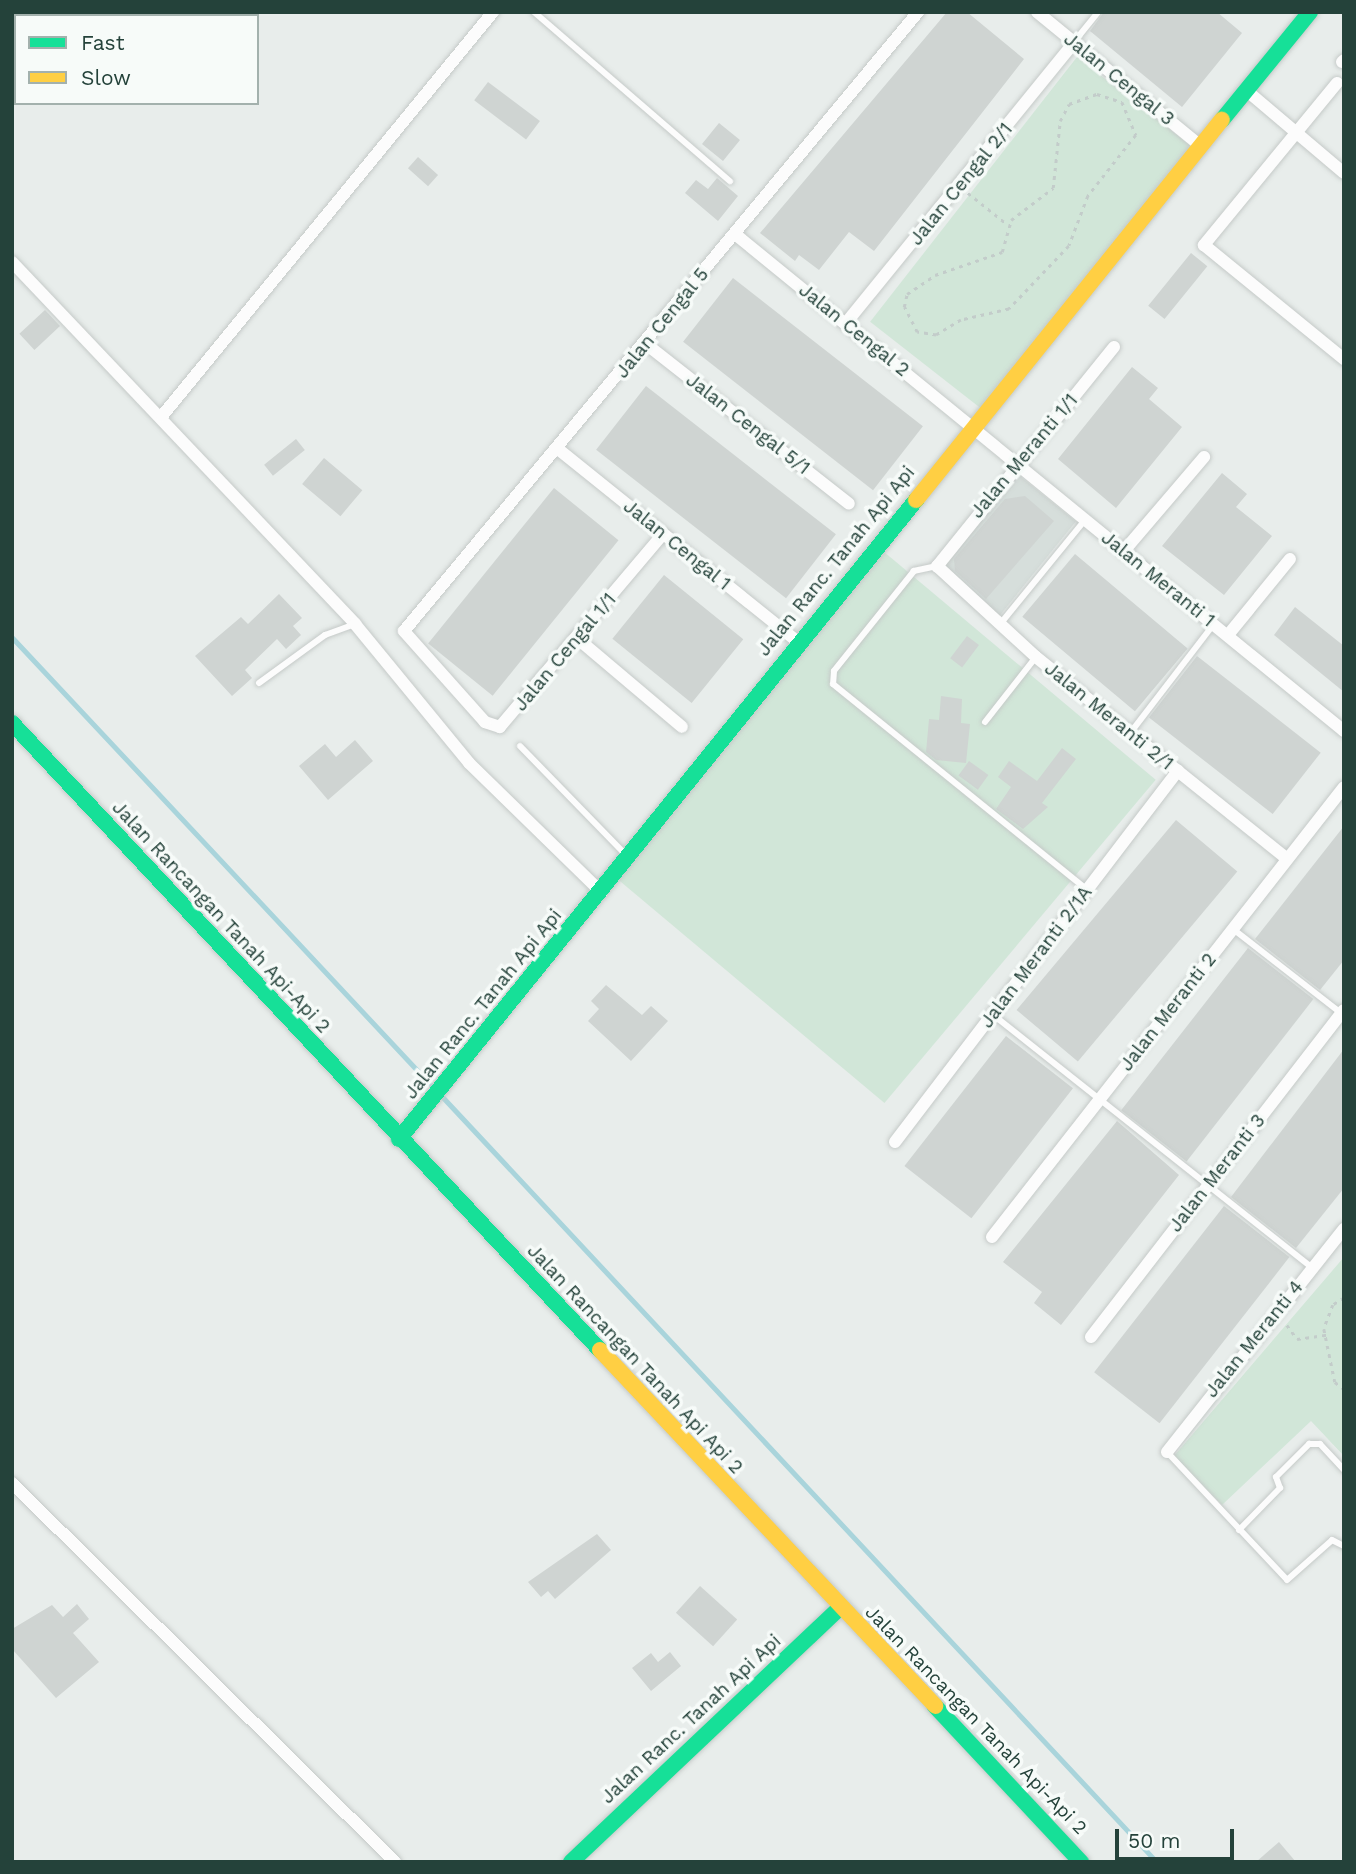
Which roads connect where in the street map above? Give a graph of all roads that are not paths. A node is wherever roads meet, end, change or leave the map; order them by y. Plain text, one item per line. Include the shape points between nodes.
1 (493, 12) edge
2 (534, 12) edge
3 (918, 12) edge
4 (1037, 12) edge
5 (1098, 12) edge
6 (1310, 12) edge
7 (1073, 42) junction
8 (1337, 83) dead end
9 (1246, 90) junction
10 (1297, 133) junction
11 (1201, 146) junction
12 (1344, 173) edge
13 (730, 181) dead end
14 (735, 234) junction
15 (12, 262) edge
16 (846, 323) junction
17 (646, 344) junction
18 (1114, 347) dead end
19 (1344, 359) edge
20 (162, 416) junction
21 (973, 426) junction
22 (558, 449) junction
23 (1204, 457) dead end
24 (1016, 463) junction
25 (849, 504) dead end
26 (1086, 520) junction
27 (663, 534) junction
28 (1123, 552) junction
29 (1290, 559) dead end
30 (937, 566) junction
31 (1000, 623) junction
32 (355, 624) junction
33 (1214, 624) junction
34 (404, 631) joint
35 (1228, 635) junction
36 (578, 639) junction
37 (797, 641) junction
38 (1036, 657) junction
39 (259, 683) dead end
40 (985, 722) dead end
41 (12, 723) edge
42 (682, 727) dead end
43 (1344, 731) edge
44 (1131, 732) junction
45 (520, 746) dead end
46 (1178, 771) junction
47 (1344, 787) edge
48 (628, 858) junction
49 (1287, 859) junction
50 (1087, 890) junction
51 (601, 892) junction
52 (1233, 929) junction
53 (1343, 1013) edge
54 (992, 1014) junction
55 (1100, 1099) junction
56 (399, 1139) junction
57 (895, 1142) dead end
58 (1208, 1186) junction
59 (1342, 1234) edge
60 (992, 1237) dead end
61 (1312, 1268) junction
62 (1091, 1337) dead end
63 (1167, 1452) joint
64 (1344, 1470) edge
65 (12, 1483) edge
66 (1239, 1530) junction
67 (1344, 1546) edge
68 (840, 1608) junction
69 (395, 1862) edge
70 (571, 1862) edge
71 (1081, 1862) edge

1 - 20 street
2 - 13 lane
3 - 14 street, Jalan Cengal 5
4 - 7 street, Jalan Cengal 3
5 - 7 lane
6 - 9 street, Jalan Ranc. Tanah Api Api
7 - 11 street, Jalan Cengal 3
7 - 16 street, Jalan Cengal 2/1
8 - 10 street
9 - 10 street
9 - 11 street, Jalan Ranc. Tanah Api Api
10 - 12 street
10 - 19 street via 1204,245
11 - 21 street, Jalan Ranc. Tanah Api Api
14 - 16 street, Jalan Cengal 2
14 - 17 street, Jalan Cengal 5
15 - 20 street
16 - 21 street, Jalan Cengal 2
17 - 22 street, Jalan Cengal 5
17 - 25 street, Jalan Cengal 5/1
18 - 24 street, Jalan Meranti 1/1
20 - 32 street
21 - 24 street, Jalan Meranti 1
21 - 37 street, Jalan Ranc. Tanah Api Api
22 - 27 street, Jalan Cengal 1
22 - 34 street, Jalan Cengal 5
23 - 28 street
24 - 26 street, Jalan Meranti 1
24 - 30 street, Jalan Meranti 1/1
26 - 28 street, Jalan Meranti 1
26 - 31 lane
27 - 36 street, Jalan Cengal 1/1
27 - 37 street, Jalan Cengal 1
28 - 33 street, Jalan Meranti 1
29 - 35 street
30 - 31 street, Jalan Meranti 2/1
30 - 50 lane via 914,570 834,671 833,684
31 - 38 street, Jalan Meranti 2/1
32 - 39 lane via 325,635
32 - 51 street via 469,763
33 - 35 street, Jalan Meranti 1
33 - 44 lane
34 - 36 street, Jalan Cengal 1/1 via 495,728
35 - 43 street, Jalan Meranti 1
36 - 42 street
37 - 48 street, Jalan Ranc. Tanah Api Api
38 - 40 lane
38 - 44 street, Jalan Meranti 2/1
41 - 56 street, Jalan Rancangan Tanah Api-Api 2
44 - 46 street, Jalan Meranti 2/1
45 - 48 lane
46 - 49 street, Jalan Meranti 2/1
46 - 50 street, Jalan Meranti 2/1A
47 - 49 street, Jalan Meranti 2
48 - 51 street, Jalan Ranc. Tanah Api Api
49 - 52 street, Jalan Meranti 2
50 - 54 street, Jalan Meranti 2/1A
51 - 56 street, Jalan Ranc. Tanah Api Api
52 - 53 lane
52 - 55 street, Jalan Meranti 2
53 - 58 street, Jalan Meranti 3
54 - 55 lane
54 - 57 street, Jalan Meranti 2/1A
55 - 58 lane
55 - 60 street, Jalan Meranti 2
56 - 68 street, Jalan Rancangan Tanah Api Api 2
58 - 61 lane
58 - 62 street, Jalan Meranti 3
59 - 61 street, Jalan Meranti 4
61 - 63 street, Jalan Meranti 4
63 - 66 lane
64 - 66 lane via 1320,1444 1309,1444 1276,1478 1280,1488
65 - 69 street
66 - 67 lane via 1287,1580 1332,1540
68 - 70 street, Jalan Ranc. Tanah Api Api
68 - 71 street, Jalan Rancangan Tanah Api-Api 2

